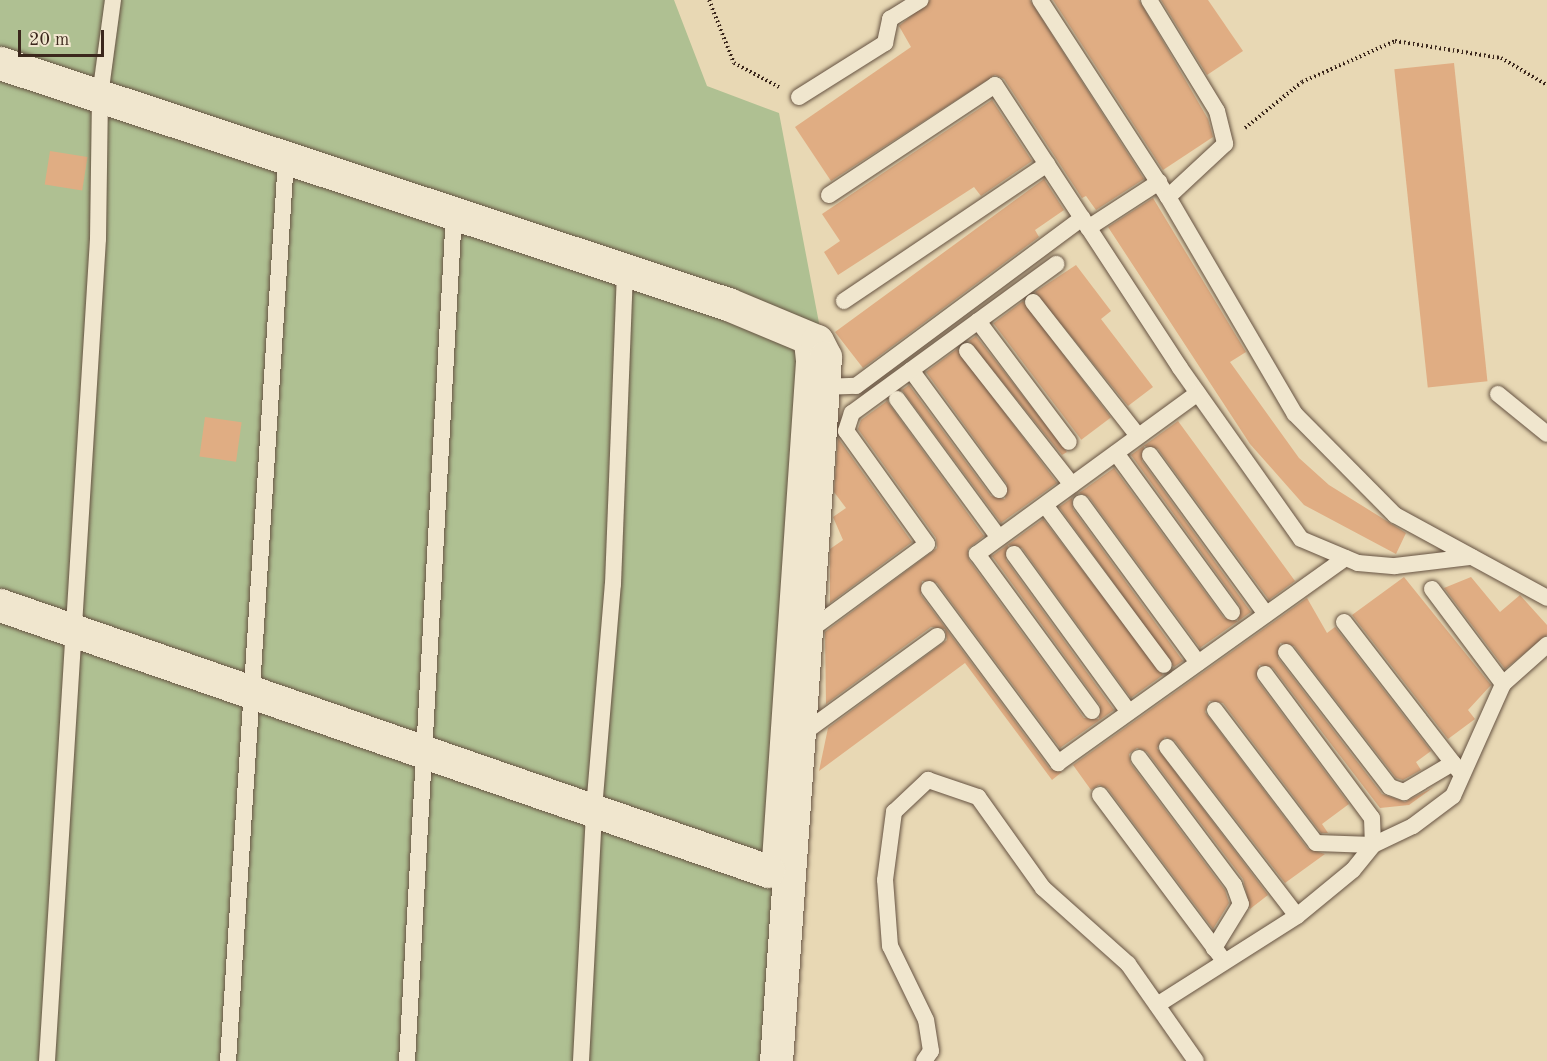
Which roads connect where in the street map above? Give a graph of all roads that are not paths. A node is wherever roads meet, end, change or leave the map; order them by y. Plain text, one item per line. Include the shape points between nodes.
1 (113, 0) edge
2 (920, 0) edge
3 (1040, 0) edge
4 (1149, 0) edge
5 (0, 63) edge
6 (100, 96) junction
7 (799, 97) road end
8 (286, 158) junction
9 (1047, 164) junction
10 (1159, 182) junction
11 (829, 195) dead end
12 (1168, 197) junction
13 (454, 213) junction
14 (1085, 223) junction
15 (1056, 264) dead end
16 (625, 270) junction
17 (844, 301) dead end
18 (1033, 302) dead end
19 (978, 321) junction
20 (801, 334) junction
21 (967, 351) dead end
22 (911, 370) junction
23 (822, 387) junction
24 (1198, 393) junction
25 (1498, 394) dead end
26 (897, 399) dead end
27 (1547, 434) edge
28 (1138, 436) junction
29 (1069, 442) dead end
30 (1116, 453) junction
31 (1150, 455) dead end
32 (1072, 485) junction
33 (999, 490) dead end
34 (1081, 503) dead end
35 (1045, 505) junction
36 (999, 538) junction
37 (1014, 554) dead end
38 (1471, 557) junction
39 (1346, 558) junction
40 (929, 589) dead end
41 (1432, 589) dead end
42 (1547, 598) edge
43 (0, 605) edge
44 (1232, 612) dead end
45 (1266, 614) junction
46 (1344, 622) dead end
47 (74, 632) junction
48 (803, 635) junction
49 (937, 636) dead end
50 (1547, 645) edge
51 (1286, 652) dead end
52 (1198, 663) junction
53 (1164, 665) dead end
54 (1264, 674) dead end
55 (1503, 684) junction
56 (249, 694) junction
57 (1215, 710) dead end
58 (1092, 711) dead end
59 (1129, 712) junction
60 (795, 739) junction
61 (1167, 747) dead end
62 (427, 756) junction
63 (1139, 758) dead end
64 (1458, 770) junction
65 (1100, 795) dead end
66 (594, 810) junction
67 (1373, 845) junction
68 (768, 871) junction
69 (1297, 916) junction
70 (1214, 948) junction
71 (1225, 962) junction
72 (1157, 1005) junction
73 (47, 1061) edge
74 (228, 1061) edge
75 (407, 1061) edge
76 (581, 1061) edge
77 (763, 1061) edge
78 (776, 1061) edge
79 (924, 1061) edge
80 (1196, 1061) edge

1 - 6 lane
2 - 7 lane via 890,19 885,43
3 - 10 lane
4 - 12 lane via 1217,111 1225,144
5 - 6 street
6 - 8 street
6 - 47 lane via 98,239
8 - 13 street
8 - 56 lane
9 - 11 lane via 995,85
9 - 14 lane
9 - 17 lane
10 - 12 lane
10 - 14 lane
12 - 38 lane via 1295,414 1395,515
13 - 16 street
13 - 62 lane
14 - 23 lane via 856,386
14 - 24 lane
15 - 19 lane
16 - 20 street
16 - 66 lane via 614,584
18 - 28 lane
19 - 22 lane
19 - 29 lane
20 - 23 street via 817,341 825,357
20 - 68 lane via 804,361
21 - 32 lane
22 - 33 lane
22 - 48 lane via 852,413 846,430 927,544
23 - 48 street
24 - 28 lane
24 - 39 lane via 1301,539
25 - 27 lane
26 - 36 lane
28 - 30 lane
30 - 32 lane
30 - 44 lane
31 - 45 lane
32 - 35 lane
34 - 52 lane
35 - 36 lane
35 - 53 lane
36 - 58 lane via 977,554
37 - 59 lane
38 - 39 lane via 1395,566
38 - 42 lane
39 - 45 lane
40 - 59 lane via 1058,763
41 - 55 lane
43 - 47 street
45 - 52 lane
46 - 64 lane
47 - 56 street
47 - 73 lane
48 - 60 street
49 - 60 lane
50 - 55 lane
51 - 64 lane via 1390,787 1404,792
52 - 59 lane
54 - 67 lane via 1372,818
55 - 64 lane
56 - 62 street
56 - 74 lane
57 - 67 lane via 1316,843
60 - 78 street
61 - 69 lane
62 - 66 street
62 - 75 lane
63 - 70 lane via 1234,885 1241,904
64 - 67 lane via 1453,796 1413,826
65 - 70 lane
66 - 68 street
66 - 76 lane
67 - 69 lane via 1353,870
68 - 77 lane via 774,897
69 - 71 lane
70 - 71 lane
71 - 72 lane
72 - 79 lane via 1128,964 1043,888 978,797 928,780 894,812 885,880 890,946 926,1020 931,1051
72 - 80 lane

